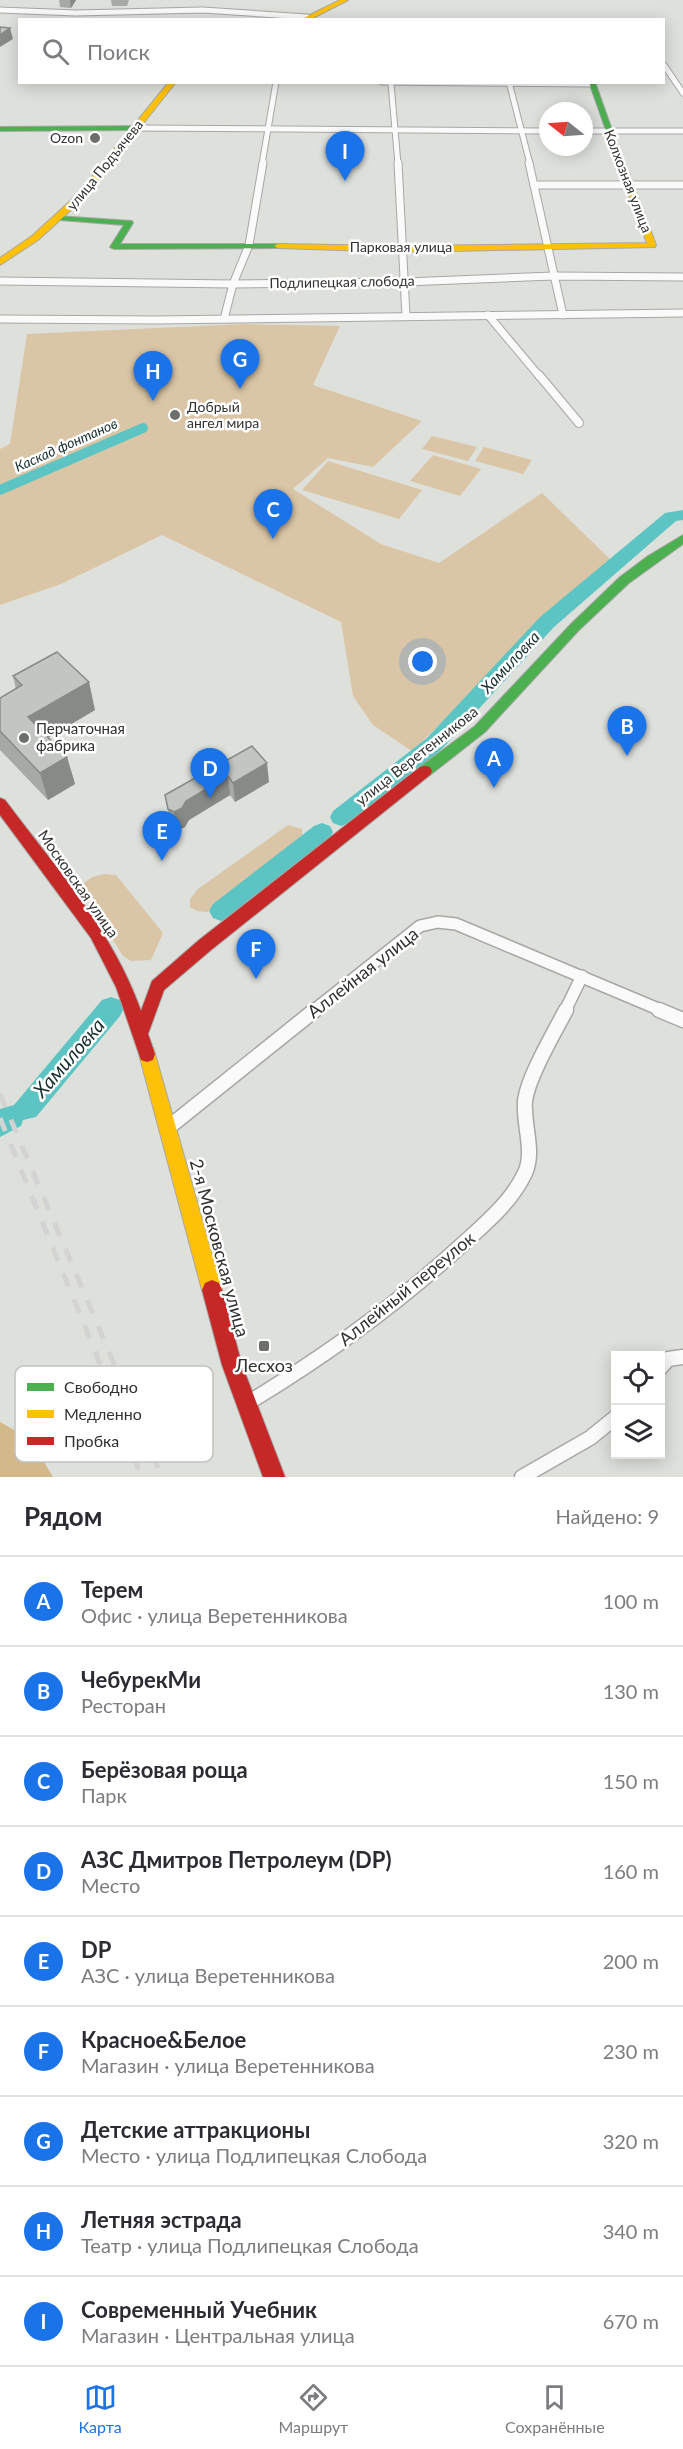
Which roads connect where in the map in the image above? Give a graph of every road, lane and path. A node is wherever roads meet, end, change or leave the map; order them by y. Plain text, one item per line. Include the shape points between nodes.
1 (345, 0) edge
2 (0, 10) edge
3 (305, 18) edge
4 (665, 68) edge
5 (171, 84) edge
6 (276, 84) edge
7 (391, 84) edge
8 (509, 84) edge
9 (593, 84) edge
10 (683, 93) edge
11 (137, 128) junction
12 (0, 129) edge
13 (267, 130) junction
14 (396, 130) junction
15 (522, 130) junction
16 (539, 130) edge
17 (593, 131) edge
18 (609, 131) junction
19 (683, 131) edge
20 (534, 184) junction
21 (631, 185) junction
22 (683, 185) edge
23 (60, 218) junction
24 (548, 244) junction
25 (249, 245) junction
26 (652, 245) joint
27 (401, 249) junction
28 (0, 262) edge
29 (554, 276) junction
30 (683, 277) edge
31 (0, 281) edge
32 (406, 282) junction
33 (232, 284) junction
34 (683, 313) edge
35 (488, 315) junction
36 (563, 315) junction
37 (406, 316) junction
38 (0, 319) edge
39 (224, 319) junction
40 (579, 423) dead end
41 (683, 538) edge
42 (0, 804) edge
43 (582, 976) junction
44 (683, 1020) edge
45 (140, 1028) junction
46 (169, 1127) junction
47 (683, 1357) edge
48 (665, 1362) edge
49 (246, 1404) junction
50 (611, 1420) edge
51 (274, 1477) edge
52 (522, 1477) edge

1 - 3 main road
2 - 3 street via 203,10
4 - 10 street
5 - 11 main road, улица Подъячева
6 - 13 street
7 - 14 street
8 - 15 street
9 - 18 main road, Колхозная улица
11 - 12 main road
11 - 13 street
11 - 23 main road, улица Подъячева
13 - 14 street
13 - 25 street
14 - 15 street
14 - 27 street
15 - 16 street
15 - 20 street
17 - 18 street
18 - 19 street
18 - 21 main road, Колхозная улица
20 - 21 street
20 - 24 street
21 - 22 street
21 - 26 main road, Колхозная улица
23 - 25 main road, Парковая улица via 129,223 114,247
23 - 28 main road, улица Подъячева
24 - 26 main road, Парковая улица
24 - 27 main road, Парковая улица
24 - 29 street
25 - 27 main road, Парковая улица
25 - 33 street
27 - 32 street
29 - 30 street, Подлипецкая слобода
29 - 32 street, Подлипецкая слобода
29 - 36 street
31 - 33 street, Подлипецкая слобода
32 - 33 street, Подлипецкая слобода
32 - 37 street
33 - 39 street
34 - 36 street
35 - 36 street
35 - 37 street
35 - 40 street
37 - 39 street
38 - 39 street
41 - 45 main road, улица Веретенникова via 649,558 594,605 479,730 352,827 158,986
42 - 45 main road, Московская улица via 96,933 124,986
43 - 44 street, Аллейная улица
43 - 46 street, Аллейная улица via 456,924 420,926
43 - 49 street, Аллейный переулок via 531,1082 525,1101 529,1157 525,1173 499,1210 433,1272 320,1359
45 - 46 main road, 2-я Московская улица
46 - 49 main road, 2-я Московская улица via 232,1365
47 - 48 street
49 - 51 main road, 2-я Московская улица
50 - 52 street via 590,1438

